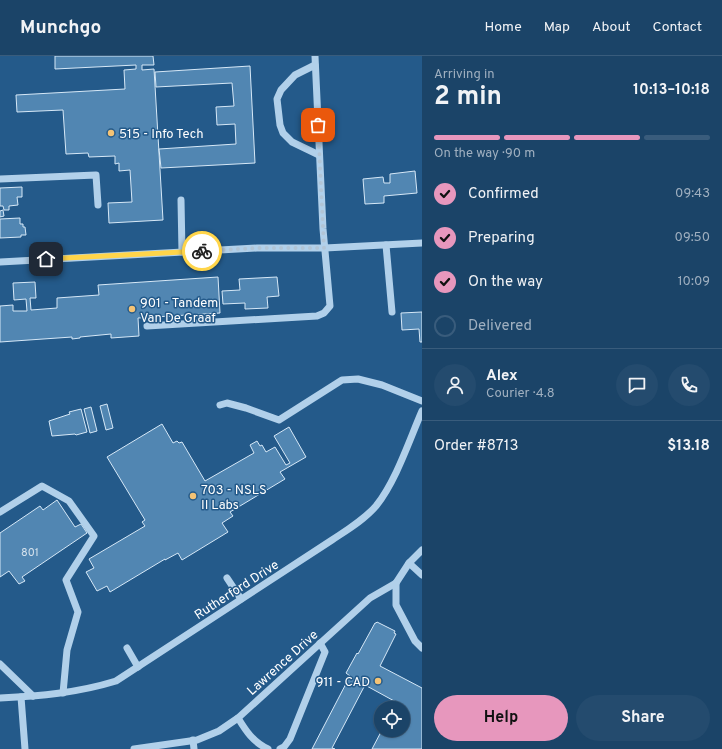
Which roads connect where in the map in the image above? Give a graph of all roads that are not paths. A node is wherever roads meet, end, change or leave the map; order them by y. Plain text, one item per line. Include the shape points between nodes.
1 (315, 56) edge
2 (315, 65) junction
3 (319, 155) junction
4 (0, 179) edge
5 (181, 200) dead end
6 (98, 205) dead end
7 (422, 243) edge
8 (386, 245) junction
9 (324, 248) junction
10 (182, 252) junction
11 (0, 262) edge
12 (392, 312) dead end
13 (147, 326) dead end
14 (422, 401) edge
15 (220, 405) dead end
16 (422, 411) edge
17 (0, 512) edge
18 (422, 550) edge
19 (409, 563) junction
20 (422, 575) edge
21 (227, 578) dead end
22 (396, 583) junction
23 (241, 599) junction
24 (320, 643) junction
25 (127, 648) dead end
26 (422, 648) edge
27 (0, 664) edge
28 (138, 667) junction
29 (63, 693) junction
30 (33, 696) junction
31 (21, 697) junction
32 (0, 698) edge
33 (238, 718) junction
34 (193, 740) junction
35 (25, 749) edge
36 (134, 749) edge
37 (194, 749) edge
38 (268, 749) edge
39 (280, 749) edge

1 - 2 street
2 - 3 street
2 - 3 street via 295,75 281,90 277,99 283,133 292,142
3 - 9 street
4 - 6 street via 96,175
5 - 10 street
7 - 8 street
8 - 9 street
8 - 12 street
9 - 10 street
9 - 13 street via 330,306 324,313 317,316
10 - 11 street
14 - 15 street via 382,386 358,380 342,380 279,420 227,403
16 - 23 street, Rutherford Drive via 391,480 376,506 360,521
17 - 29 street via 42,486 70,501 94,536 66,580 78,612 68,650
18 - 19 street, Lawrence Drive
19 - 20 street
19 - 22 street, Lawrence Drive
21 - 23 street
22 - 24 street, Lawrence Drive via 370,598
22 - 26 street via 396,605 415,641
23 - 28 street, Rutherford Drive
24 - 33 street, Lawrence Drive
24 - 39 street via 325,652 290,739
25 - 28 street
27 - 30 street
28 - 29 street, Rutherford Drive via 116,681
29 - 30 street, Rutherford Drive
30 - 31 street, Rutherford Drive
31 - 32 street, Rutherford Drive
31 - 35 street
33 - 34 street, Lawrence Drive via 219,731
33 - 38 street via 249,735 259,745
34 - 36 street, Lawrence Drive
34 - 37 street

